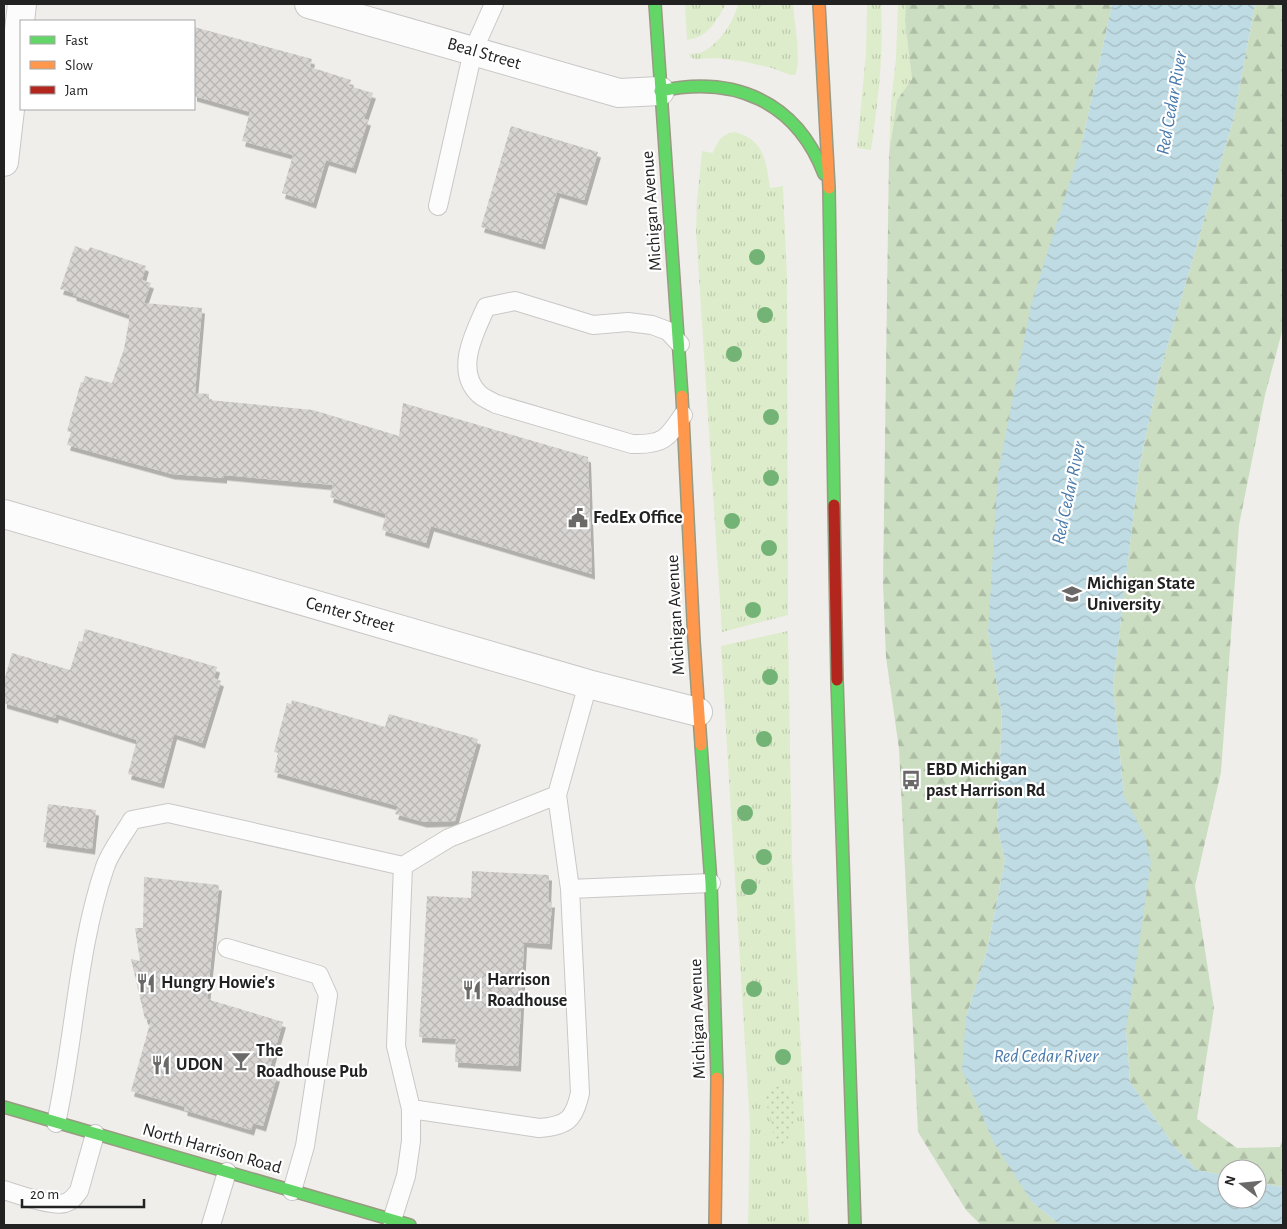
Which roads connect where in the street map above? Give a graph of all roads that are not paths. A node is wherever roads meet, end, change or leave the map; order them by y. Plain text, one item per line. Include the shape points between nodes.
1 (22, 4) edge
2 (309, 4) edge
3 (494, 4) edge
4 (655, 4) edge
5 (819, 4) edge
6 (20, 20) edge
7 (20, 22) edge
8 (473, 51) junction
9 (660, 91) junction
10 (4, 162) edge
11 (830, 197) junction
12 (438, 206) dead end
13 (680, 344) junction
14 (683, 415) junction
15 (4, 514) edge
16 (588, 684) junction
17 (698, 712) junction
18 (557, 795) junction
19 (403, 866) junction
20 (711, 883) junction
21 (570, 889) junction
22 (227, 948) dead end
23 (4, 1107) edge
24 (411, 1109) junction
25 (56, 1123) junction
26 (95, 1134) junction
27 (227, 1172) junction
28 (4, 1190) edge
29 (292, 1191) junction
30 (392, 1220) junction
31 (212, 1225) edge
32 (410, 1225) edge
33 (715, 1225) edge
34 (855, 1225) edge

1 - 6 street
2 - 8 street, Beal Street
3 - 8 lane
4 - 9 main road, Michigan Avenue
5 - 11 main road
7 - 10 street
8 - 9 street, Beal Street via 619,93
8 - 12 lane
9 - 11 main road via 687,86 715,86 742,92 769,104 810,144 823,169
9 - 13 main road, Michigan Avenue
11 - 34 main road via 835,624
13 - 14 main road, Michigan Avenue
13 - 14 lane via 668,331 652,325 628,322 593,325 515,301 486,307 470,345 467,363 470,380 479,394 496,404 632,444 651,445 670,435
14 - 17 main road, Michigan Avenue
15 - 16 street, Center Street
16 - 17 street, Center Street
16 - 18 lane
17 - 20 main road, Michigan Avenue
18 - 19 lane via 449,838
18 - 21 lane
19 - 24 lane via 396,1046
19 - 25 lane via 168,813 132,820 105,865 86,939
20 - 21 lane
20 - 33 main road, Michigan Avenue via 718,1100
21 - 24 lane via 580,1094 576,1110 567,1121 539,1128
22 - 29 lane via 319,975 328,995 306,1146
23 - 25 main road, North Harrison Road
24 - 30 lane via 412,1141 406,1176
25 - 26 main road, North Harrison Road
26 - 27 main road, North Harrison Road
26 - 28 lane via 79,1190 66,1203 57,1204
27 - 29 main road, North Harrison Road
27 - 31 lane
29 - 30 main road, North Harrison Road
30 - 32 main road, North Harrison Road

